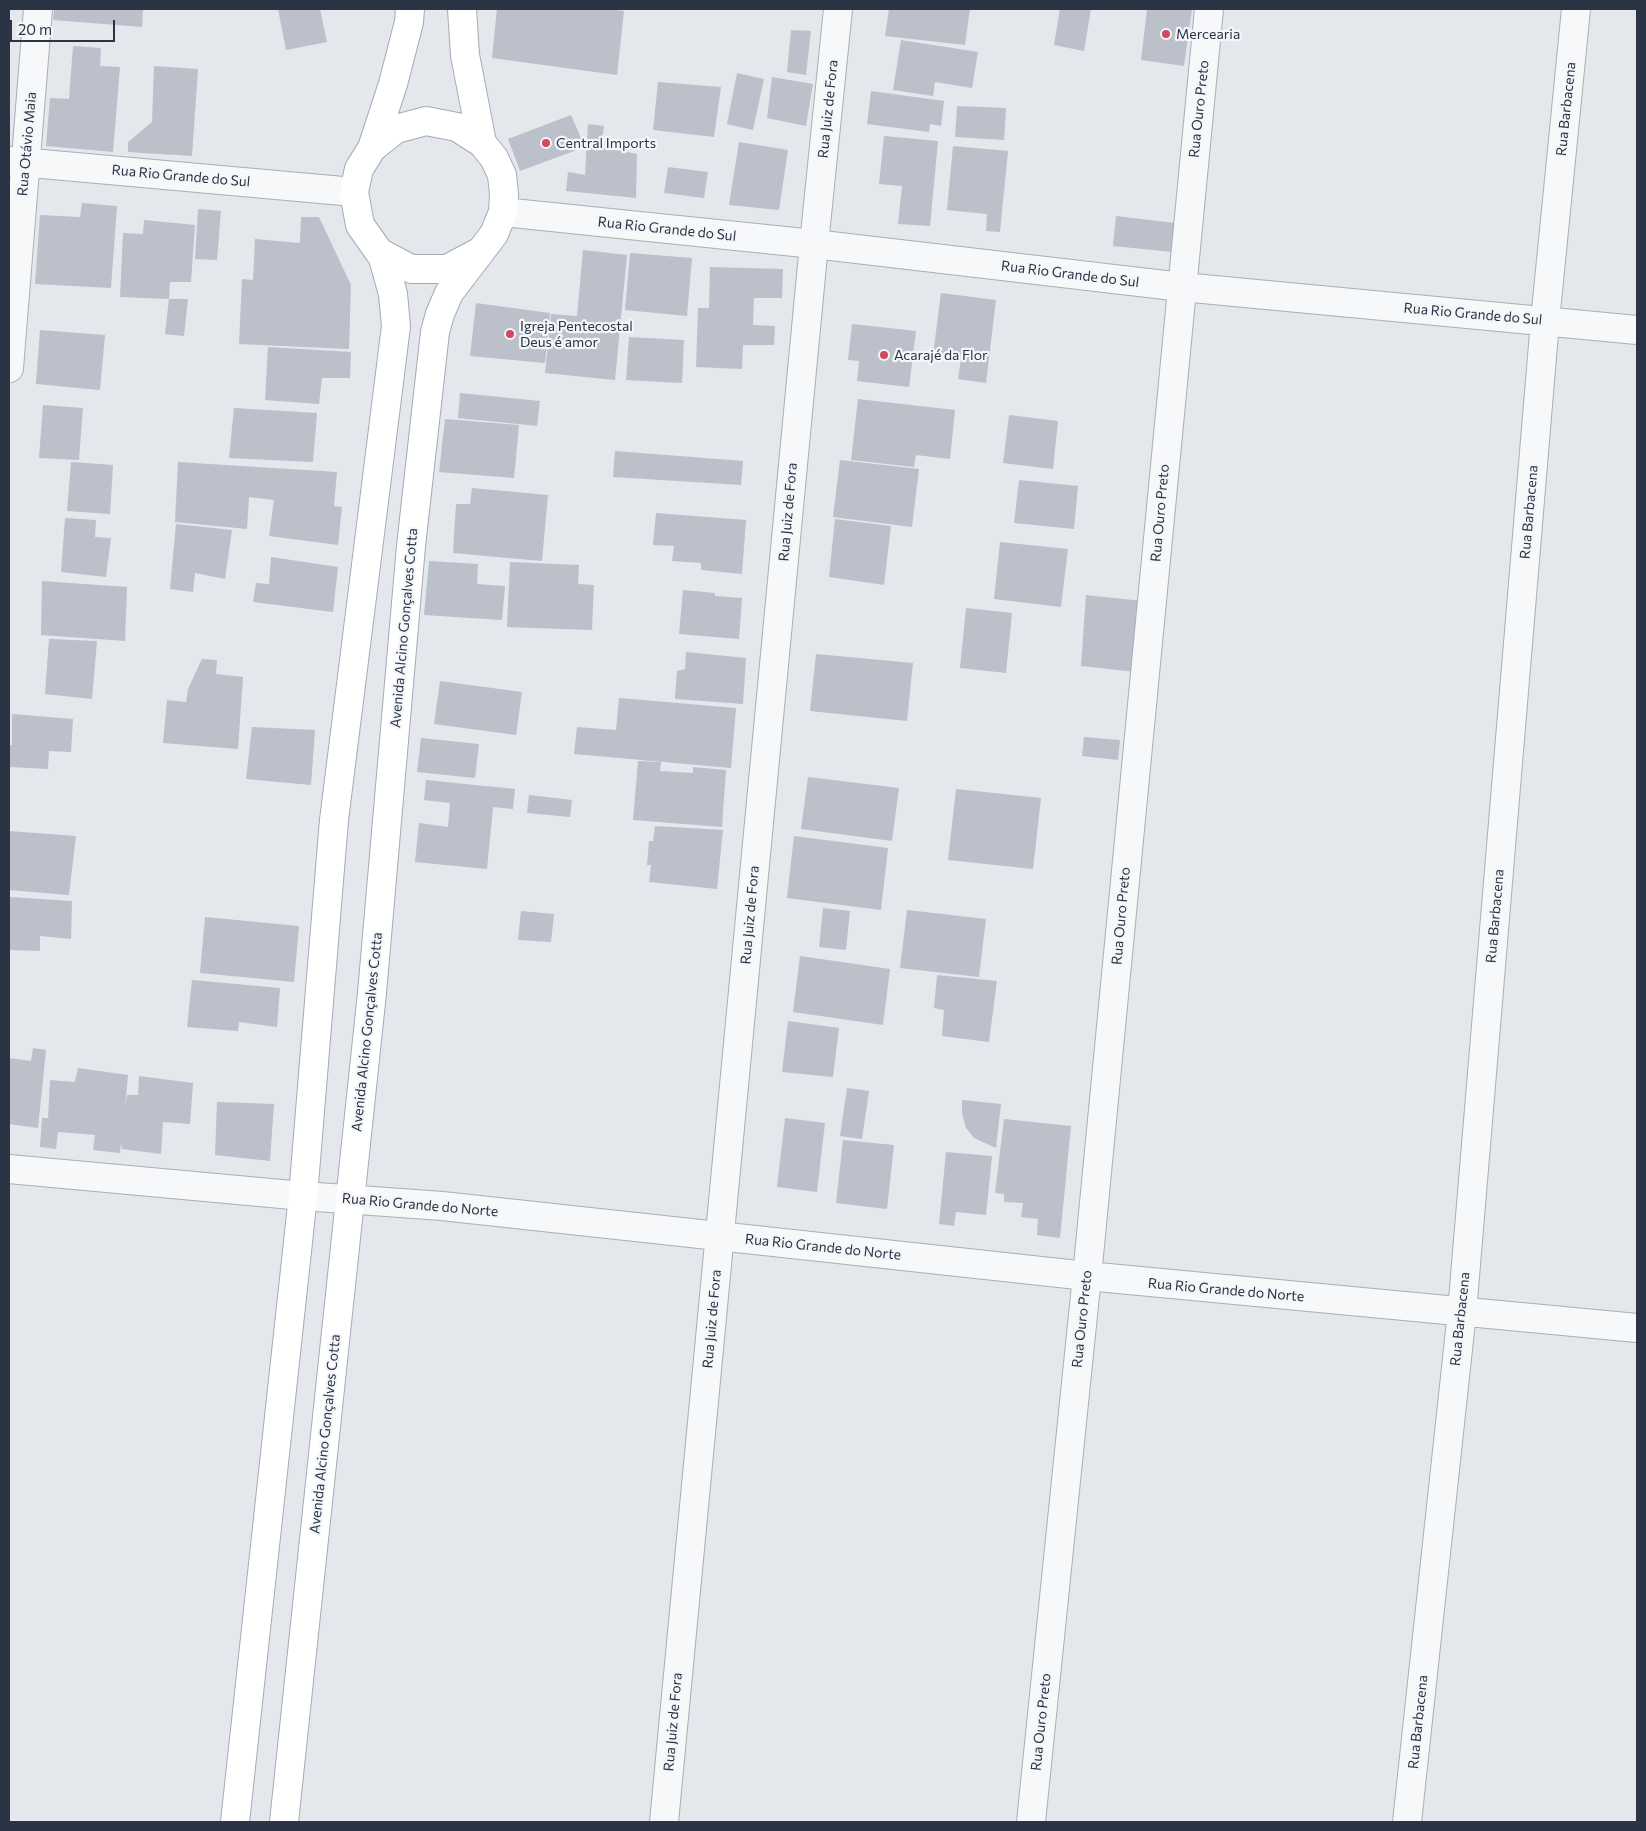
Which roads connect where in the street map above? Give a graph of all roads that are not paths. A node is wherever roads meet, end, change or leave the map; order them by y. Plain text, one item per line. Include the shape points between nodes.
1 (38, 9) edge
2 (410, 9) edge
3 (462, 9) edge
4 (838, 9) edge
5 (1209, 9) edge
6 (1576, 9) edge
7 (482, 143) junction
8 (372, 148) junction
9 (17, 162) edge
10 (354, 192) junction
11 (503, 212) junction
12 (814, 244) junction
13 (379, 252) junction
14 (479, 252) junction
15 (1182, 287) junction
16 (1546, 321) junction
17 (1637, 330) edge
18 (9, 368) edge
19 (9, 1169) edge
20 (304, 1196) junction
21 (351, 1199) junction
22 (720, 1235) junction
23 (1087, 1276) junction
24 (1462, 1312) junction
25 (1637, 1328) edge
26 (235, 1822) edge
27 (284, 1822) edge
28 (664, 1822) edge
29 (1031, 1822) edge
30 (1408, 1822) edge

1 - 9 street, Rua Otávio Maia
2 - 8 main road via 393,84
3 - 7 main road via 465,55
4 - 12 street, Rua Juiz de Fora
5 - 15 street, Rua Ouro Preto
6 - 16 street, Rua Barbacena
7 - 8 main road via 456,127 426,121 396,129
7 - 11 main road via 502,175
8 - 10 main road via 359,169
9 - 10 street, Rua Rio Grande do Sul
9 - 18 street, Rua Otávio Maia
10 - 13 main road via 360,225
11 - 12 street, Rua Rio Grande do Sul
11 - 14 main road via 494,234
12 - 15 street, Rua Rio Grande do Sul
12 - 22 street, Rua Juiz de Fora
13 - 14 main road via 411,269 447,269
13 - 20 main road via 393,294 396,326 334,820
14 - 21 main road, Avenida Alcino Gonçalves Cotta via 448,292 435,332
15 - 16 street, Rua Rio Grande do Sul
15 - 23 street, Rua Ouro Preto
16 - 17 street, Rua Rio Grande do Sul
16 - 24 street, Rua Barbacena
19 - 20 street, Rua Rio Grande do Norte
20 - 21 street, Rua Rio Grande do Norte
20 - 26 main road
21 - 22 street, Rua Rio Grande do Norte
21 - 27 main road, Avenida Alcino Gonçalves Cotta
22 - 23 street, Rua Rio Grande do Norte
22 - 28 street, Rua Juiz de Fora
23 - 24 street, Rua Rio Grande do Norte
23 - 29 street, Rua Ouro Preto
24 - 25 street, Rua Rio Grande do Norte
24 - 30 street, Rua Barbacena

